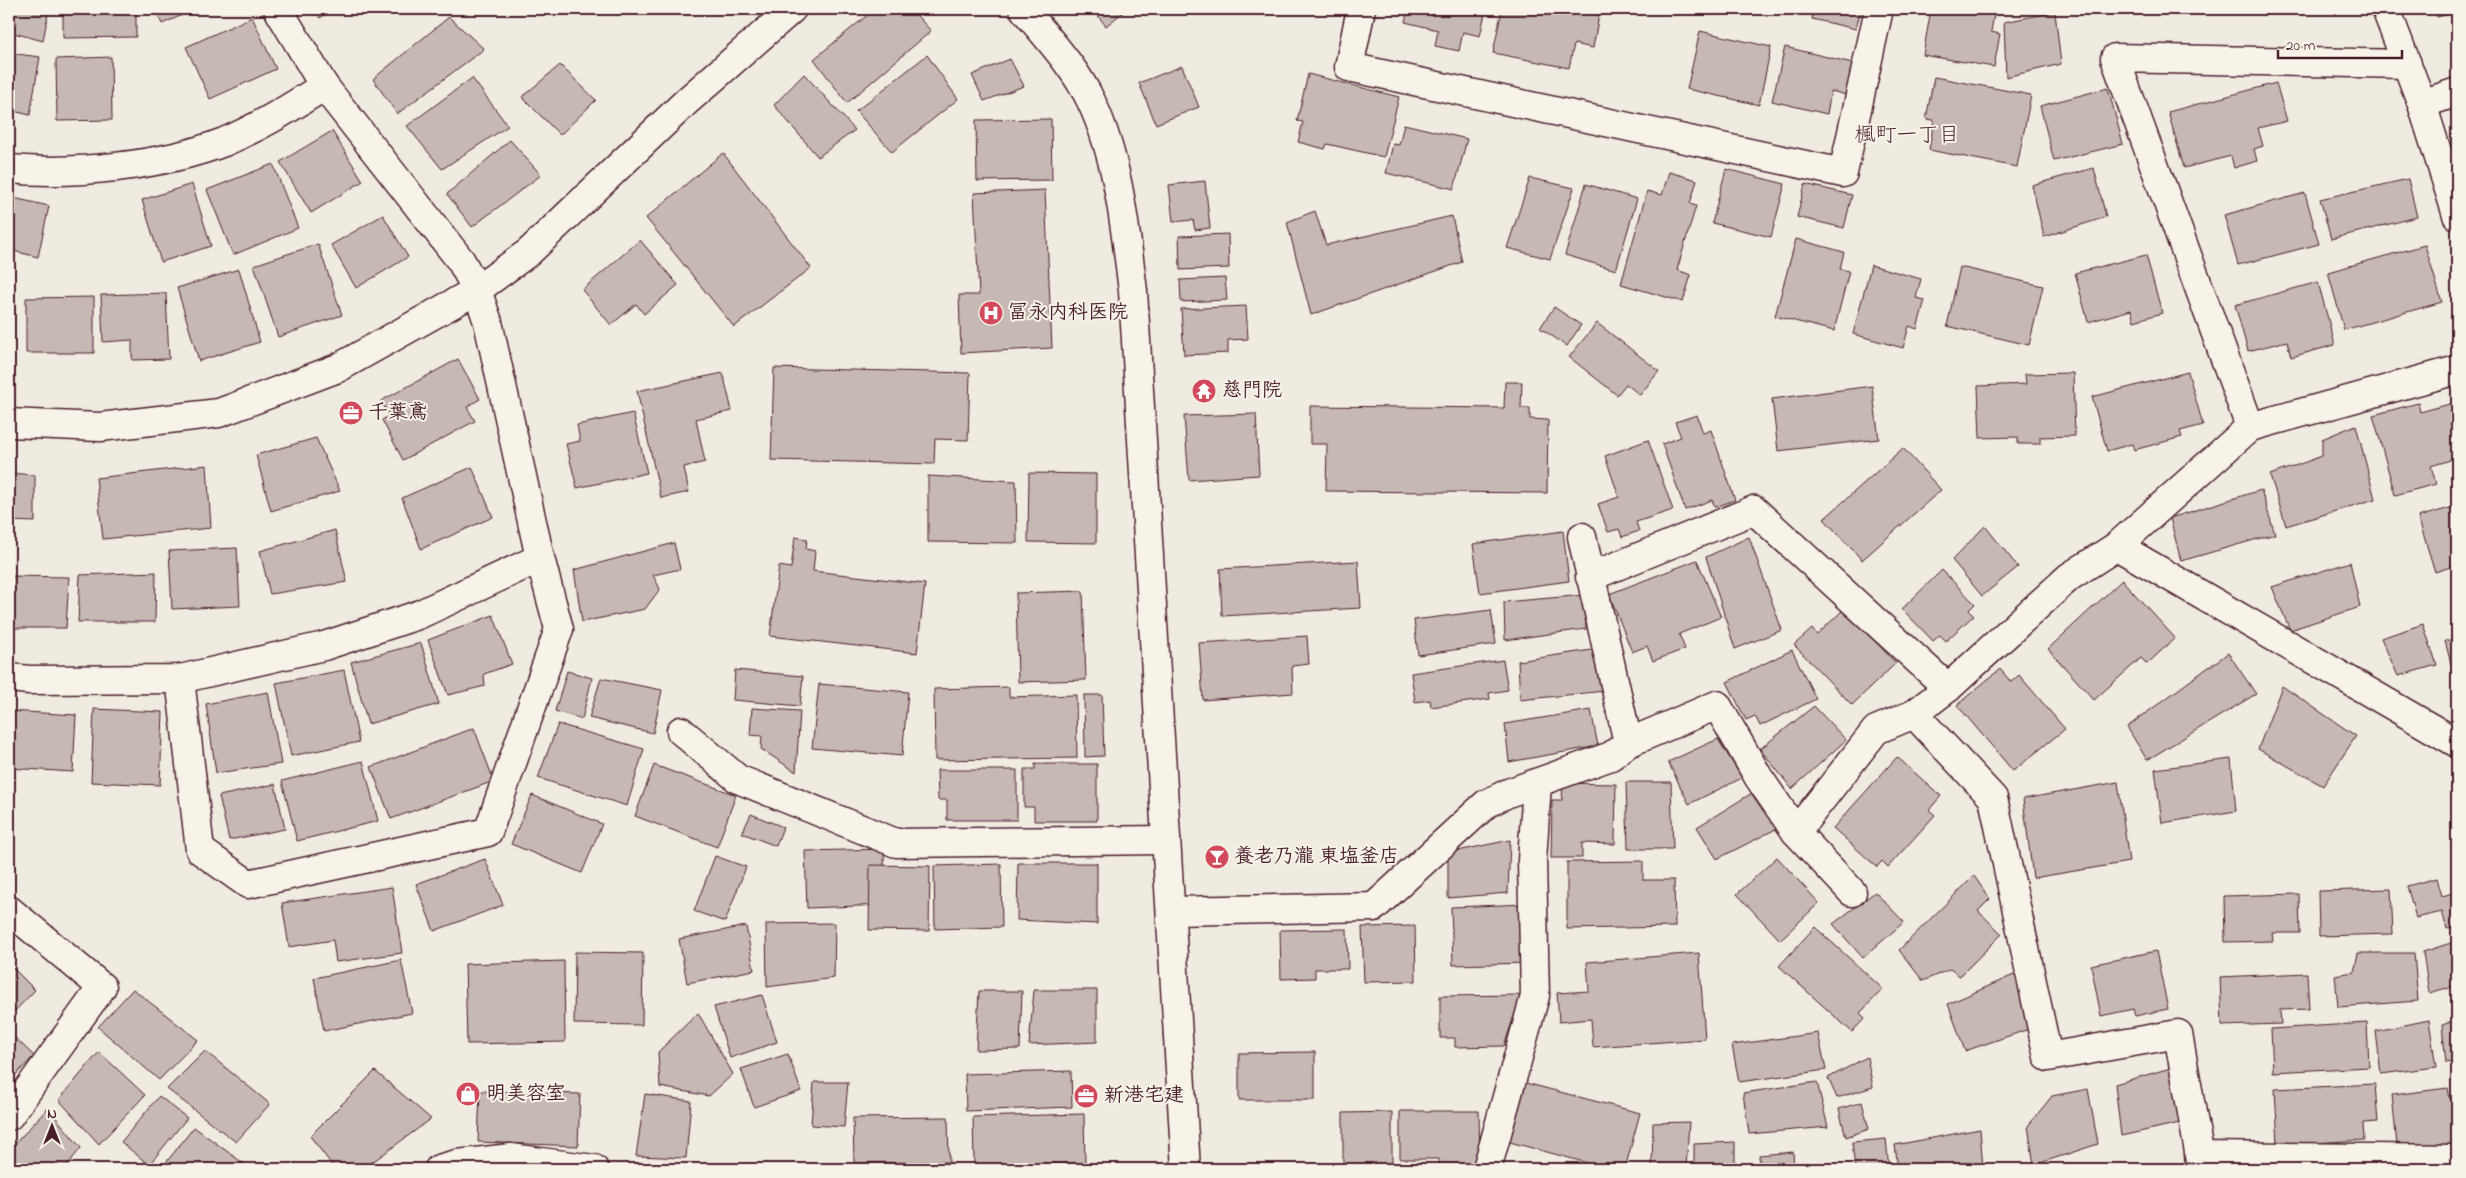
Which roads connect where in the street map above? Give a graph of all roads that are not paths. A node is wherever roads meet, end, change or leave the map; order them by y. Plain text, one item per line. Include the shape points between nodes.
1 (278, 9) edge
2 (792, 9) edge
3 (1024, 9) edge
4 (1362, 9) edge
5 (1879, 9) edge
6 (2386, 9) edge
7 (2407, 64) junction
8 (324, 86) junction
9 (2457, 92) edge
10 (2422, 104) junction
11 (9, 169) edge
12 (2457, 215) edge
13 (477, 290) junction
14 (2457, 370) edge
15 (9, 423) edge
16 (2250, 427) junction
17 (1582, 538) dead end
18 (2117, 546) junction
19 (540, 558) junction
20 (1590, 578) junction
21 (9, 678) edge
22 (180, 679) junction
23 (1948, 688) junction
24 (1914, 714) junction
25 (681, 731) dead end
26 (1628, 743) junction
27 (2457, 743) edge
28 (1537, 783) junction
29 (1796, 832) junction
30 (1166, 840) junction
31 (1852, 892) dead end
32 (9, 910) edge
33 (1171, 911) junction
34 (9, 1116) edge
35 (2457, 1158) edge
36 (2201, 1162) edge
37 (439, 1169) edge
38 (594, 1169) edge
39 (1186, 1169) edge
40 (1487, 1169) edge

1 - 8 street
2 - 13 street via 687,102 529,252
3 - 30 street via 1066,62 1091,101 1109,151 1123,215 1133,291
4 - 5 street via 1349,67 1843,172
6 - 7 street
7 - 10 street
7 - 16 street via 2115,58
8 - 11 street via 271,120 223,142 163,159 103,168
8 - 13 street via 461,261
9 - 10 street
10 - 12 street
13 - 15 street via 338,368 218,413 100,427
13 - 19 street via 488,322
14 - 16 street
16 - 18 street
17 - 20 street
18 - 23 street via 2070,577
18 - 27 street
19 - 22 street via 418,615 324,646
19 - 22 street via 559,629 488,832 248,884 200,850
20 - 23 street via 1754,510
20 - 26 street
21 - 22 street
23 - 24 street
24 - 29 street via 1876,730
24 - 36 street via 1993,798 2048,1057 2178,1034
25 - 30 street via 738,779 896,843
26 - 28 street via 1611,756
26 - 29 street via 1717,705 1759,778
28 - 33 street via 1486,804 1374,907
28 - 40 street via 1532,861 1535,996
29 - 31 street
30 - 33 street
32 - 34 street via 102,987
33 - 39 street
35 - 36 street
37 - 38 street via 511,1158

